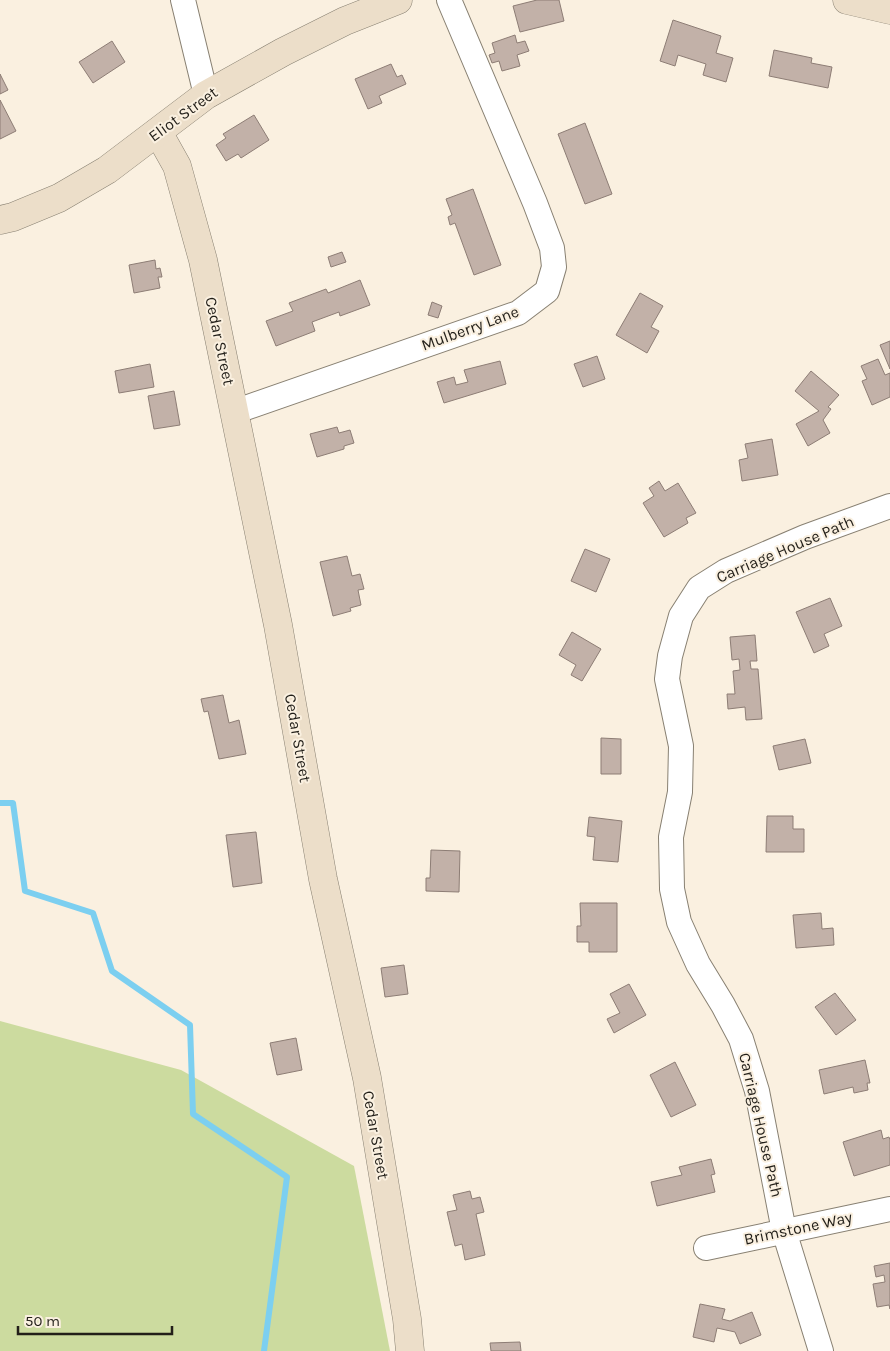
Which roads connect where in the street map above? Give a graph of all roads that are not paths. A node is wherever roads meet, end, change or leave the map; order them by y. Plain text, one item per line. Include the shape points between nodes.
1 (183, 0) edge
2 (398, 0) edge
3 (449, 0) edge
4 (847, 0) edge
5 (890, 10) edge
6 (206, 95) junction
7 (158, 132) junction
8 (0, 220) edge
9 (234, 412) junction
10 (890, 506) edge
11 (890, 1209) edge
12 (784, 1231) junction
13 (706, 1248) dead end
14 (410, 1351) edge
15 (821, 1351) edge

1 - 6 street
2 - 6 street, Eliot Street via 283,52
3 - 9 street, Mulberry Lane via 552,248 554,267 547,291 518,313
4 - 5 street
6 - 7 street, Eliot Street
7 - 8 street, Eliot Street via 107,170 59,198
7 - 9 street, Cedar Street via 177,166 203,260
9 - 14 street, Cedar Street via 278,625 323,879 367,1078
10 - 12 street, Carriage House Path via 726,571 699,588 681,616 670,656 667,679 682,746 680,792 671,837 672,889 679,922 698,964 741,1039 757,1091
11 - 12 street, Brimstone Way
12 - 13 street, Brimstone Way
12 - 15 street, Carriage House Path

